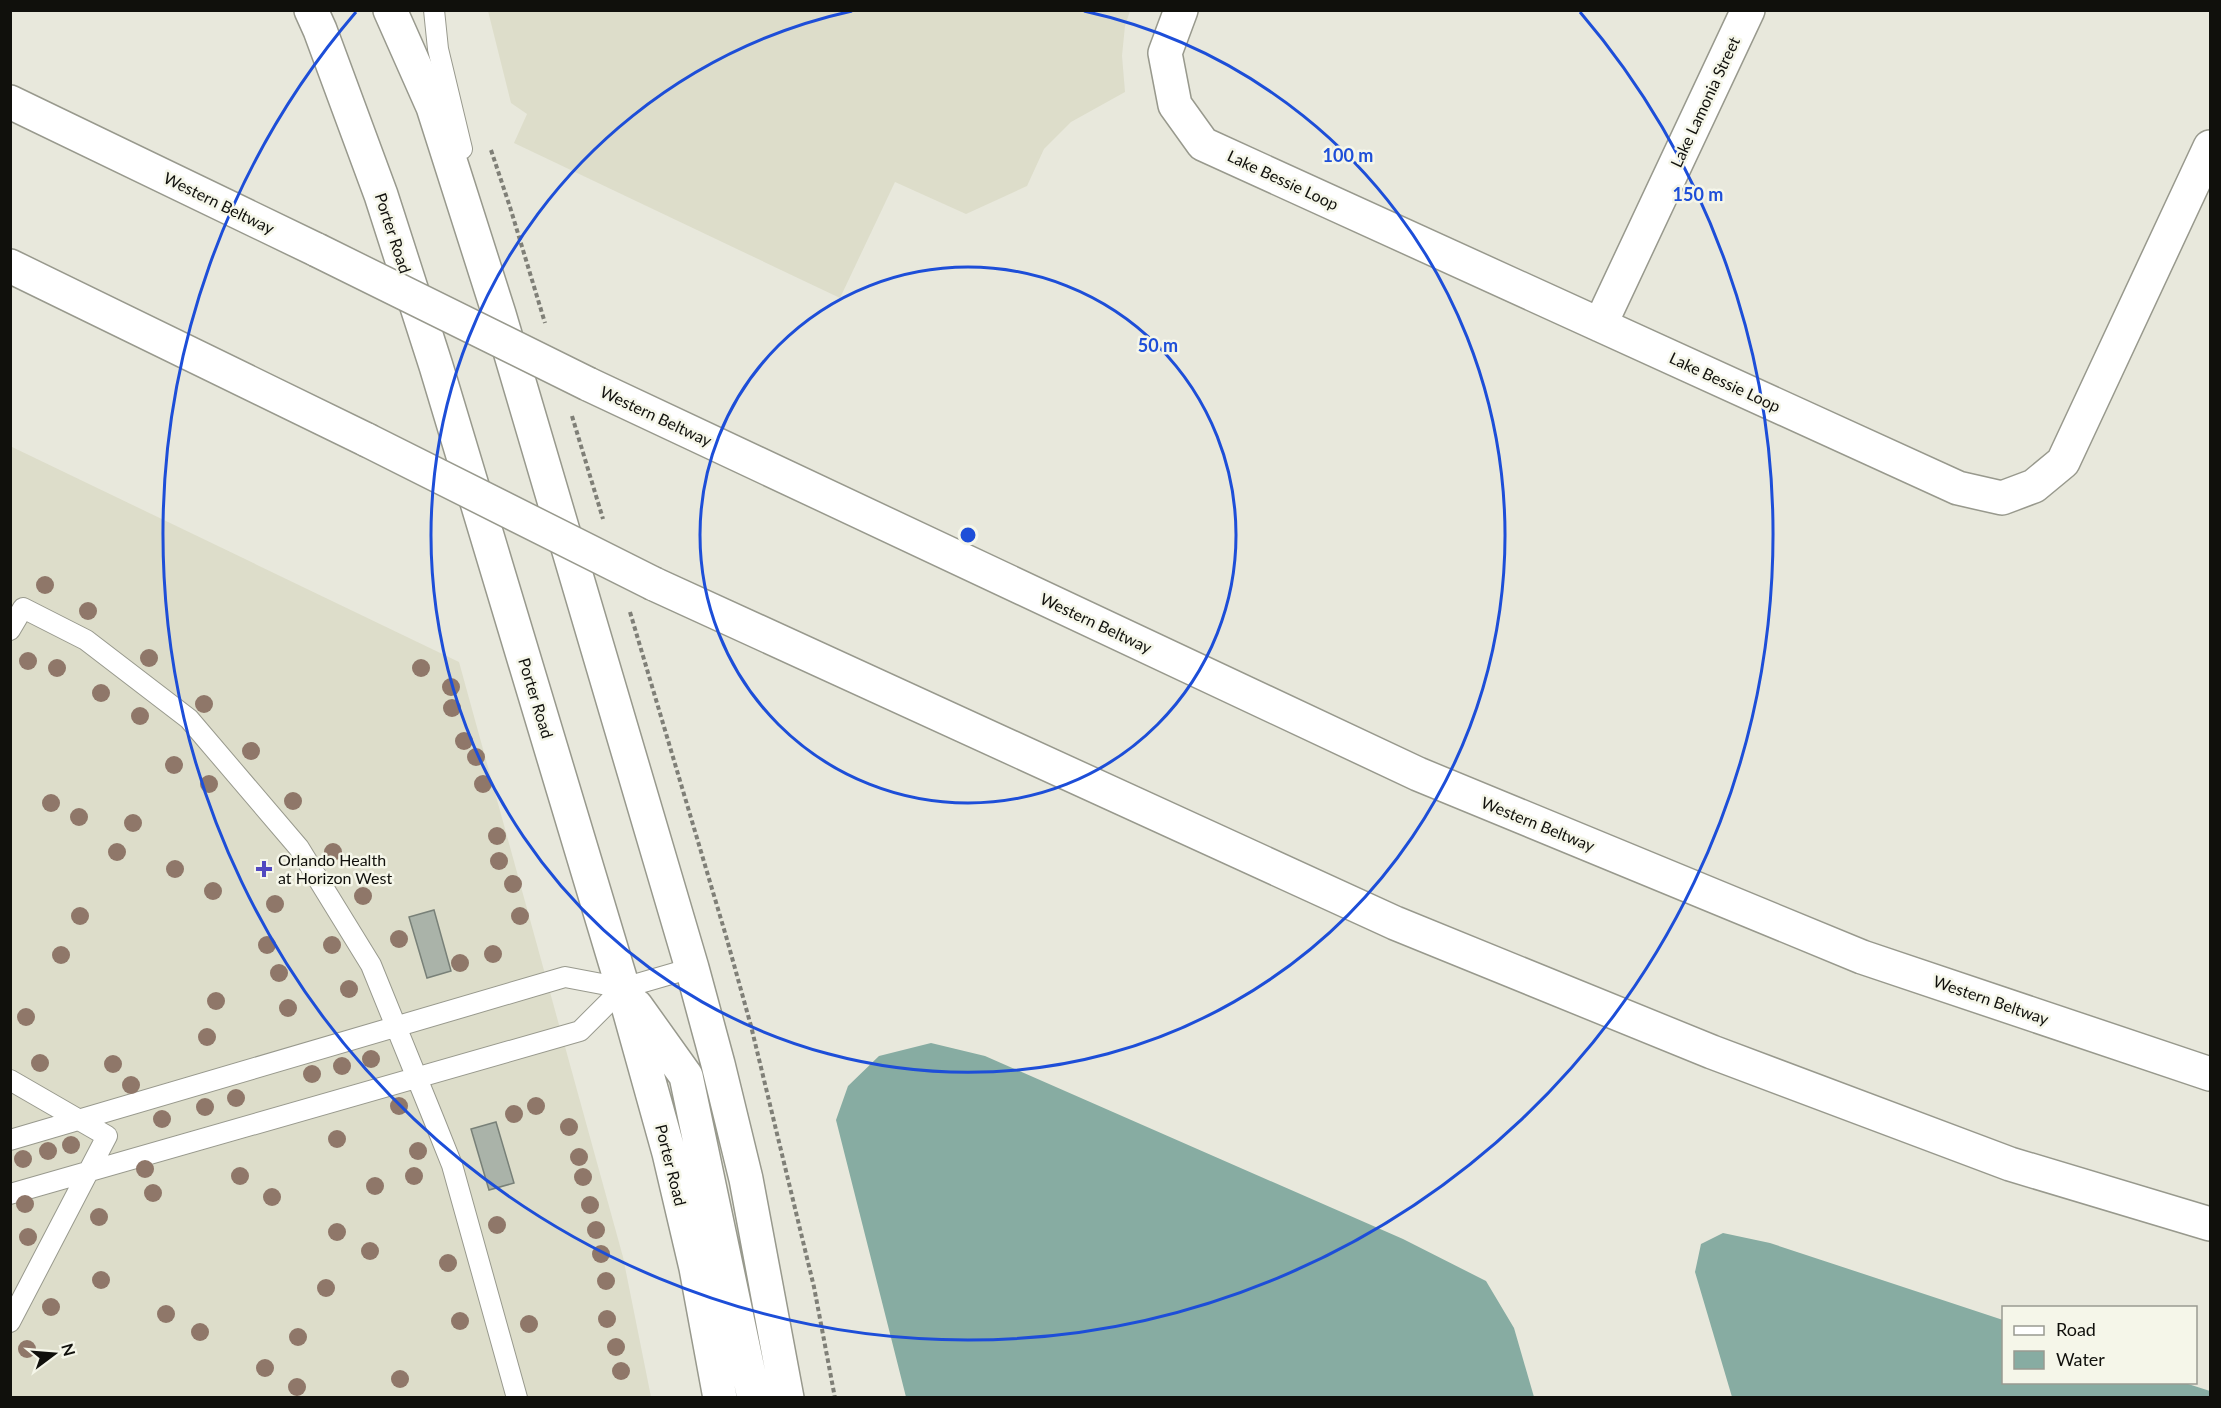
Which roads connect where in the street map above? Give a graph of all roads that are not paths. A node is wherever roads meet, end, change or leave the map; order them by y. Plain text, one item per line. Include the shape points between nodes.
1 (311, 10) edge
2 (390, 10) edge
3 (434, 10) edge
4 (1181, 10) edge
5 (1748, 10) edge
6 (10, 102) edge
7 (2211, 147) edge
8 (10, 266) edge
9 (499, 314) junction
10 (1600, 325) junction
11 (10, 630) edge
12 (692, 968) junction
13 (623, 988) junction
14 (396, 1026) junction
15 (2211, 1074) edge
16 (417, 1079) junction
17 (10, 1080) edge
18 (78, 1120) junction
19 (10, 1140) edge
20 (88, 1173) junction
21 (10, 1194) edge
22 (2211, 1224) edge
23 (10, 1322) edge
24 (517, 1398) edge
25 (720, 1398) edge
26 (754, 1398) edge
27 (787, 1398) edge

1 - 13 main road, Porter Road via 381,195 436,366
2 - 9 main road via 433,107
3 - 9 lane via 438,49
4 - 10 main road, Lake Bessie Loop via 1165,53 1174,105 1203,144
5 - 10 main road, Lake Lamonia Street
6 - 15 main road, Western Beltway, bridge via 588,384 1418,774 1862,957
7 - 10 main road, Lake Bessie Loop via 2063,462 2034,486 2002,498 1958,489
8 - 22 main road, bridge via 654,584 1395,923 1712,1052 2010,1164
9 - 12 main road
11 - 14 lane via 22,608 86,640 189,719 299,848 371,965
12 - 13 lane
12 - 27 main road via 746,1179
13 - 14 lane via 565,977
13 - 16 lane via 580,1032
13 - 25 main road, Porter Road via 669,1153
13 - 26 main road via 686,1076
14 - 16 lane
14 - 18 lane
16 - 20 lane
16 - 24 lane via 452,1165
17 - 18 lane
18 - 19 lane
18 - 20 lane via 107,1137
20 - 21 lane
20 - 23 lane

